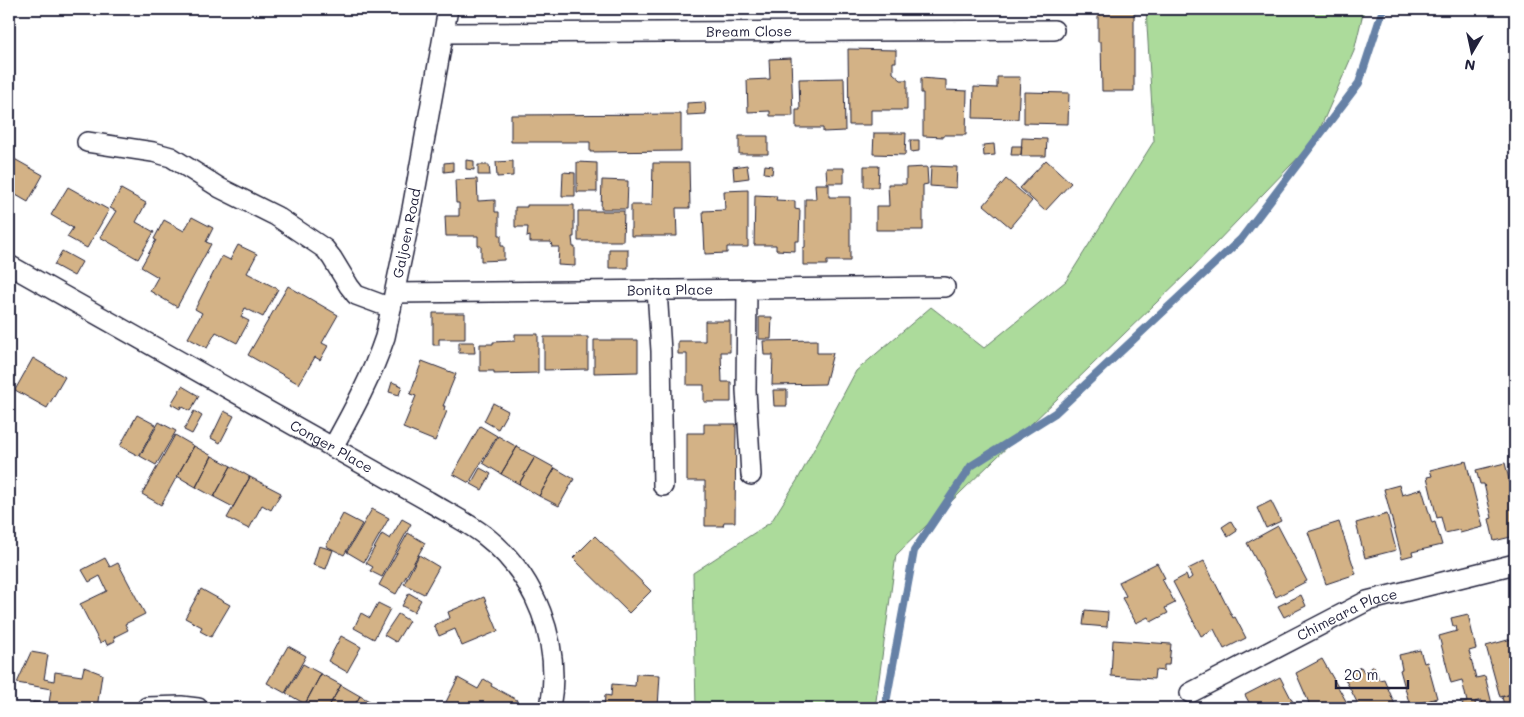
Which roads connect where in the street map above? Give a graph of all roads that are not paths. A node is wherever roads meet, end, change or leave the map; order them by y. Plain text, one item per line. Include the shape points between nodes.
1 (448, 9) edge
2 (1054, 30) dead end
3 (444, 33) junction
4 (87, 142) dead end
5 (9, 265) edge
6 (945, 287) dead end
7 (747, 289) junction
8 (657, 290) junction
9 (393, 300) junction
10 (333, 447) junction
11 (750, 475) dead end
12 (663, 486) dead end
13 (1515, 564) edge
14 (1190, 692) dead end
15 (147, 707) edge
16 (198, 708) edge
17 (550, 708) edge

1 - 3 street, Galjoen Road
2 - 3 street, Bream Close
3 - 9 street, Galjoen Road
4 - 9 street, Bonita Place via 171,157 220,188 276,216 325,249 352,291 361,298
5 - 10 street, Conger Place
6 - 7 street, Bonita Place
7 - 8 street, Bonita Place
7 - 11 street via 746,390
8 - 9 street, Bonita Place
8 - 12 street
9 - 10 street, Galjoen Road via 371,374
10 - 17 street, Conger Place via 482,534 510,559 526,581 543,616 551,649 553,681
13 - 14 street, Chimeara Place via 1367,601
15 - 16 street

